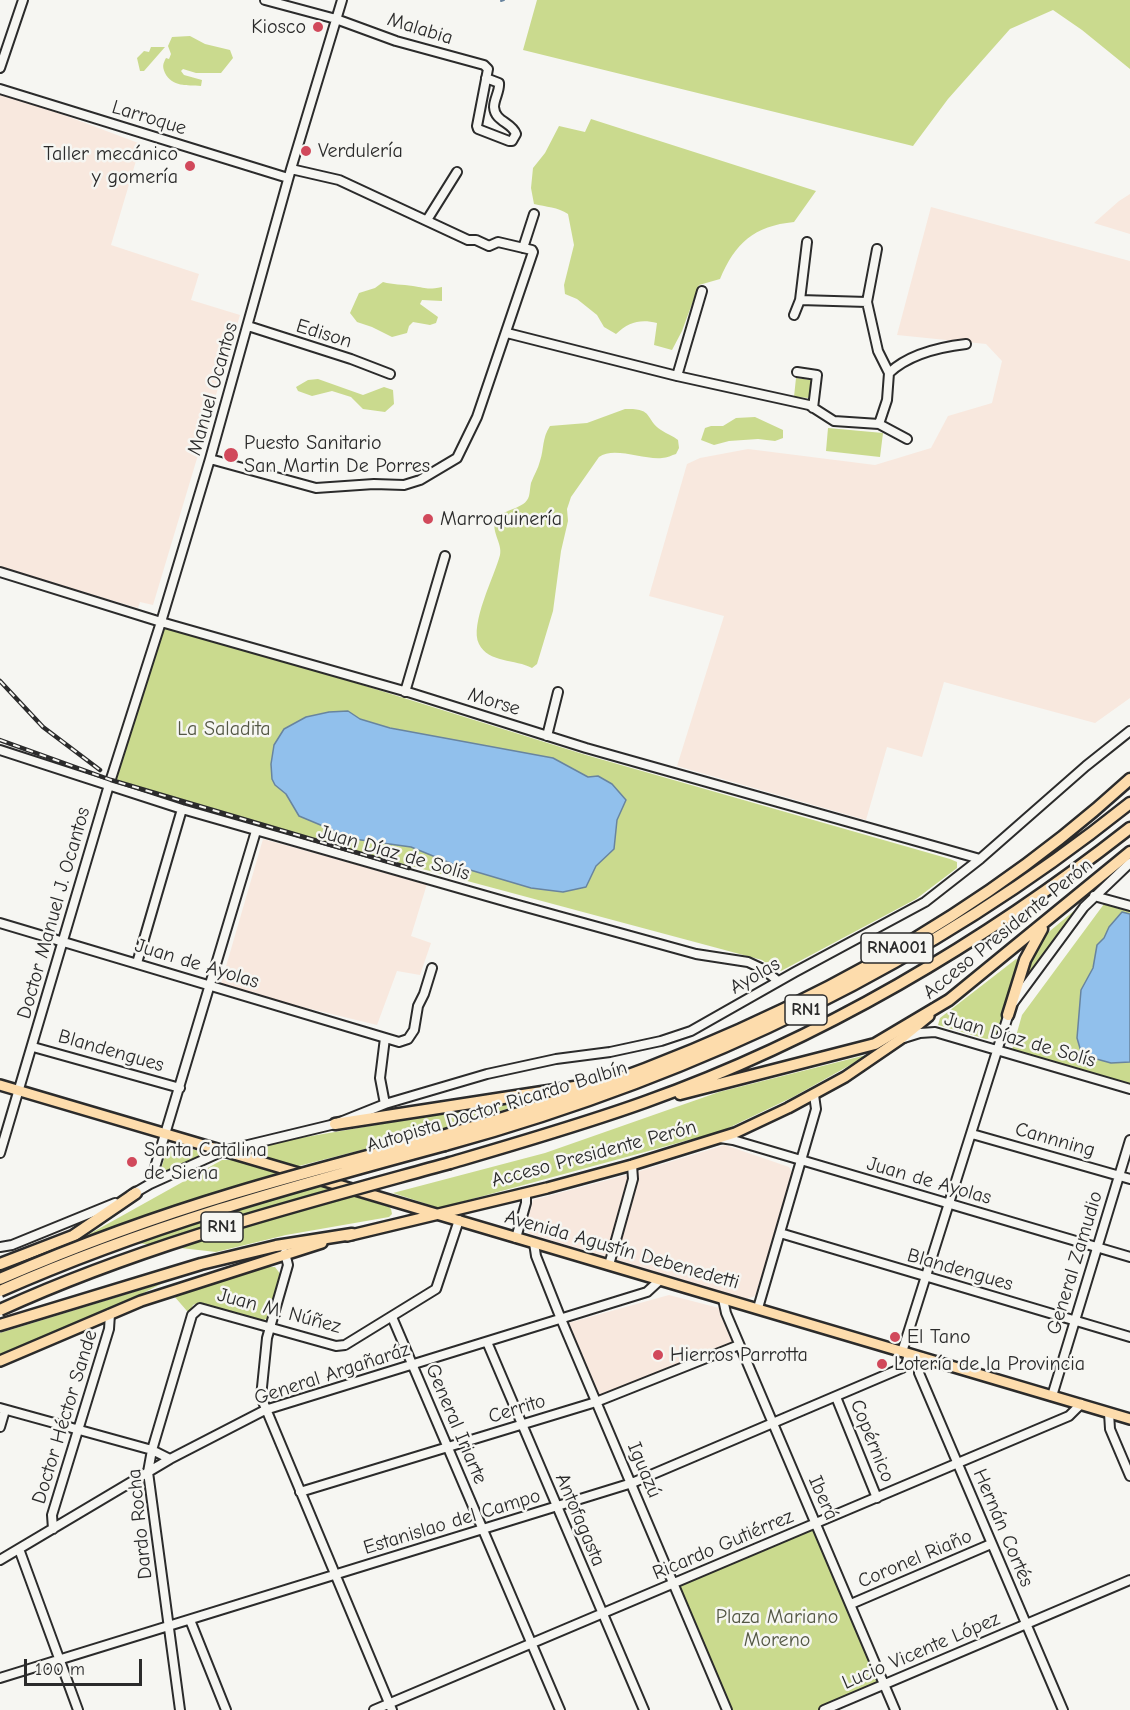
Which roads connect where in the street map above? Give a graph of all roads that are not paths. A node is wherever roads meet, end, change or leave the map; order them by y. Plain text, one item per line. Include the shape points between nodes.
1 (23, 0) edge
2 (265, 0) edge
3 (342, 0) edge
4 (336, 19) junction
5 (0, 68) edge
6 (486, 78) junction
7 (0, 89) edge
8 (291, 169) junction
9 (457, 172) dead end
10 (288, 178) junction
11 (534, 214) dead end
12 (427, 220) junction
13 (807, 243) dead end
14 (523, 248) junction
15 (877, 249) dead end
16 (702, 291) dead end
17 (800, 300) junction
18 (867, 302) junction
19 (794, 315) dead end
20 (248, 326) junction
21 (507, 333) junction
22 (966, 344) dead end
23 (796, 372) dead end
24 (889, 373) junction
25 (390, 374) dead end
26 (677, 376) junction
27 (813, 408) junction
28 (879, 424) junction
29 (907, 439) dead end
30 (210, 459) junction
31 (445, 556) dead end
32 (0, 572) edge
33 (161, 622) junction
34 (405, 692) junction
35 (558, 692) dead end
36 (1130, 731) edge
37 (547, 736) junction
38 (0, 750) edge
39 (1130, 778) edge
40 (109, 785) junction
41 (1130, 803) edge
42 (182, 809) junction
43 (1130, 828) edge
44 (256, 831) junction
45 (1130, 852) edge
46 (980, 859) junction
47 (1130, 863) edge
48 (1094, 896) junction
49 (1130, 906) edge
50 (0, 923) edge
51 (1046, 923) junction
52 (62, 941) junction
53 (136, 963) junction
54 (432, 968) dead end
55 (778, 981) junction
56 (210, 986) junction
57 (949, 1000) junction
58 (1008, 1015) junction
59 (385, 1038) junction
60 (902, 1038) junction
61 (33, 1047) junction
62 (997, 1051) junction
63 (636, 1072) junction
64 (0, 1084) edge
65 (180, 1088) junction
66 (1130, 1089) edge
67 (20, 1090) junction
68 (814, 1095) junction
69 (645, 1102) junction
70 (385, 1104) junction
71 (335, 1124) junction
72 (166, 1133) junction
73 (972, 1134) junction
74 (720, 1138) junction
75 (1130, 1140) edge
76 (444, 1141) junction
77 (223, 1150) junction
78 (0, 1153) edge
79 (801, 1161) junction
80 (632, 1165) junction
81 (1119, 1176) junction
82 (1130, 1179) edge
83 (150, 1184) junction
84 (136, 1193) junction
85 (526, 1193) junction
86 (950, 1205) junction
87 (435, 1213) junction
88 (459, 1220) junction
89 (780, 1233) junction
90 (352, 1234) junction
91 (516, 1238) junction
92 (534, 1243) junction
93 (0, 1247) edge
94 (1098, 1248) junction
95 (285, 1253) junction
96 (1130, 1257) edge
97 (0, 1264) edge
98 (609, 1265) junction
99 (926, 1277) junction
100 (0, 1280) edge
101 (660, 1280) junction
102 (0, 1291) edge
103 (723, 1299) junction
104 (200, 1308) joint
105 (758, 1308) junction
106 (0, 1310) edge
107 (110, 1314) junction
108 (392, 1317) junction
109 (561, 1319) junction
110 (1075, 1321) junction
111 (0, 1325) edge
112 (270, 1328) junction
113 (1130, 1337) edge
114 (487, 1342) junction
115 (739, 1345) junction
116 (906, 1353) junction
117 (921, 1357) junction
118 (0, 1361) edge
119 (413, 1365) junction
120 (1052, 1396) junction
121 (836, 1397) junction
122 (596, 1402) junction
123 (1081, 1404) junction
124 (3, 1409) edge
125 (265, 1410) junction
126 (1109, 1413) junction
127 (1130, 1419) edge
128 (772, 1424) junction
129 (523, 1425) junction
130 (0, 1427) edge
131 (79, 1429) junction
132 (448, 1448) junction
133 (152, 1450) junction
134 (170, 1459) junction
135 (958, 1464) junction
136 (148, 1472) junction
137 (1130, 1476) edge
138 (632, 1483) junction
139 (300, 1492) junction
140 (877, 1498) junction
141 (557, 1507) junction
142 (817, 1524) junction
143 (53, 1529) junction
144 (482, 1530) junction
145 (991, 1544) junction
146 (19, 1549) junction
147 (0, 1560) edge
148 (335, 1575) junction
149 (1130, 1580) edge
150 (674, 1584) junction
151 (851, 1604) junction
152 (602, 1615) junction
153 (190, 1620) junction
154 (1026, 1625) junction
155 (169, 1626) junction
156 (532, 1644) junction
157 (59, 1660) junction
158 (0, 1678) edge
159 (884, 1684) junction
160 (391, 1707) edge
161 (78, 1710) edge
162 (180, 1710) edge
163 (226, 1710) edge
164 (374, 1710) edge
165 (560, 1710) edge
166 (644, 1710) edge
167 (727, 1710) edge
168 (824, 1710) edge
169 (895, 1710) edge
170 (1063, 1710) edge

1 - 5 street
2 - 4 street, Malabia
3 - 4 street, Manuel Ocantos
4 - 6 street, Malabia via 396,41 484,65 488,69
4 - 8 street, Manuel Ocantos
6 - 6 street, Malabia via 478,129 512,141 514,128 495,112 499,83
7 - 10 street, Larroque
8 - 10 street, Manuel Ocantos
8 - 12 street via 339,180
9 - 12 street
10 - 20 street, Manuel Ocantos
11 - 14 street
12 - 14 street via 468,240
13 - 17 street
14 - 21 street via 533,252
15 - 18 street
16 - 26 street
17 - 18 street
17 - 19 street
18 - 24 street via 878,351
20 - 25 street, Edison
20 - 30 street, Manuel Ocantos
21 - 26 street
21 - 30 street via 477,417 457,458 420,480 404,485 316,488
22 - 24 street via 947,346 904,361
23 - 27 street via 817,375
24 - 28 street via 887,400
26 - 27 street
27 - 28 street via 834,421
28 - 29 street
30 - 33 street, Manuel Ocantos
31 - 34 street
32 - 33 street, Morse
33 - 34 street, Morse
33 - 40 street, Manuel Ocantos
34 - 37 street, Morse
35 - 37 street
36 - 46 street, Ayolas
37 - 46 street, Morse
38 - 40 street, Juan Díaz de Solís
39 - 63 highway, Acceso Presidente Perón / RNA001 via 1042,853 940,923 795,1004
40 - 42 street, Juan Díaz de Solís
40 - 52 street, Doctor Manuel J. Ocantos
41 - 76 highway, Autopista Doctor Ricardo Balbín / RN1 via 999,900 847,990 774,1026 559,1111
42 - 44 street, Juan Díaz de Solís
42 - 53 street
43 - 69 highway, Autopista Doctor Ricardo Balbín / RN1 via 1074,872 918,973 737,1065
44 - 55 street, Juan Díaz de Solís via 696,954 748,962
44 - 56 street
45 - 51 highway, Acceso Presidente Perón
46 - 55 street, Ayolas via 925,902
47 - 48 street
48 - 49 street
48 - 58 street
50 - 52 street, Juan de Ayolas
51 - 57 highway, Acceso Presidente Perón
51 - 58 highway via 1028,950
52 - 53 street, Juan de Ayolas
52 - 61 street, Doctor Manuel J. Ocantos
53 - 56 street, Juan de Ayolas
54 - 59 street, Juan de Ayolas via 411,1035 399,1042
55 - 70 street, Ayolas via 707,1023 661,1041 538,1062
56 - 59 street, Juan de Ayolas
56 - 65 street
57 - 60 main road, Acceso Presidente Perón
57 - 69 highway via 875,1044
58 - 62 street
59 - 70 street via 380,1078
60 - 62 street, Juan Díaz de Solís via 935,1032
60 - 68 main road, Acceso Presidente Perón
61 - 65 street, Blandengues
61 - 67 street, Doctor Manuel J. Ocantos
62 - 66 street, Juan Díaz de Solís
62 - 73 street
63 - 71 highway via 558,1091
63 - 76 highway, Acceso Presidente Perón / RNA001
64 - 67 main road, Avenida Agustín Debenedetti
65 - 72 street
67 - 72 main road, Avenida Agustín Debenedetti
67 - 78 street, Doctor Manuel J. Ocantos
68 - 74 main road, Acceso Presidente Perón
68 - 79 street via 816,1109
69 - 106 highway, Autopista Doctor Ricardo Balbín / RN1, bridge via 559,1131 199,1234
70 - 71 street, Ayolas
71 - 77 street, Ayolas
72 - 77 main road, Avenida Agustín Debenedetti
72 - 83 street
73 - 81 street, Cannning
73 - 86 street
74 - 79 street, Juan de Ayolas
74 - 80 main road, Acceso Presidente Perón
75 - 81 street, General Zamudio
76 - 100 highway, Acceso Presidente Perón / RNA001, bridge via 245,1190 64,1252
76 - 102 highway, Autopista Doctor Ricardo Balbín / RN1, bridge via 114,1243
77 - 83 street, Ayolas
77 - 87 main road, Avenida Agustín Debenedetti
79 - 86 street, Juan de Ayolas
79 - 89 street
80 - 85 main road, Acceso Presidente Perón
80 - 98 street via 633,1179
81 - 82 street, Cannning
81 - 94 street, General Zamudio
83 - 84 street, Ayolas
84 - 93 street, Ayolas
84 - 97 highway via 73,1236
85 - 87 main road, Acceso Presidente Perón
85 - 91 street
86 - 94 street, Juan de Ayolas
86 - 99 street
87 - 88 main road, Avenida Agustín Debenedetti
87 - 90 main road, Acceso Presidente Perón
88 - 91 main road, Avenida Agustín Debenedetti
88 - 108 street, Juan M. Núñez via 438,1285
89 - 99 street, Blandengues
89 - 105 street
90 - 95 main road, Acceso Presidente Perón
90 - 111 highway via 276,1246
91 - 92 main road, Avenida Agustín Debenedetti
92 - 98 main road, Avenida Agustín Debenedetti
92 - 109 street, Iguazú
94 - 96 street, Juan de Ayolas
94 - 110 street, General Zamudio
95 - 107 main road, Acceso Presidente Perón
95 - 112 street via 288,1265
98 - 101 main road, Avenida Agustín Debenedetti
99 - 110 street, Blandengues
99 - 116 street
101 - 103 main road, Avenida Agustín Debenedetti
101 - 109 street, General Argañaráz via 647,1292
103 - 105 main road, Avenida Agustín Debenedetti
103 - 115 street, Iberá
104 - 112 street, Juan M. Núñez
104 - 133 street, Dardo Rocha via 192,1315
105 - 116 main road, Avenida Agustín Debenedetti
107 - 118 main road, Acceso Presidente Perón
107 - 131 street, Doctor Héctor Sande
108 - 112 street, Juan M. Núñez via 340,1347
108 - 119 street, General Iriarte
109 - 114 street, General Argañaráz
109 - 122 street, Iguazú
110 - 113 street, Blandengues
110 - 120 street, General Zamudio
112 - 125 street via 261,1389
114 - 119 street, General Argañaráz
114 - 129 street, Antofagasta
115 - 122 street, Cerrito
115 - 128 street, Iberá
116 - 117 main road, Avenida Agustín Debenedetti
116 - 121 street, Estanislao del Campo via 906,1365 902,1368
117 - 120 main road, Avenida Agustín Debenedetti
117 - 135 street, Hernán Cortés via 919,1373
119 - 125 street, General Argañaráz
119 - 132 street, General Iriarte
120 - 123 main road, Avenida Agustín Debenedetti
121 - 128 street, Estanislao del Campo
121 - 140 street, Copérnico
122 - 129 street, Cerrito
122 - 138 street, Iguazú
123 - 126 main road, Avenida Agustín Debenedetti
123 - 135 street, Ricardo Gutiérrez via 1069,1416
124 - 130 street
124 - 131 street
125 - 134 street, General Argañaráz
125 - 139 street
126 - 127 main road, Avenida Agustín Debenedetti
126 - 137 street via 1110,1430
128 - 138 street, Estanislao del Campo
128 - 142 street, Iberá
129 - 132 street, Cerrito
129 - 141 street, Antofagasta
131 - 133 street
131 - 143 street, Doctor Héctor Sande via 52,1515
132 - 139 street, Cerrito
132 - 144 street, General Iriarte
133 - 134 street
133 - 136 street, Dardo Rocha
134 - 136 street, General Argañaráz
135 - 140 street, Ricardo Gutiérrez
135 - 145 street, Hernán Cortés
136 - 143 street, General Argañaráz
136 - 155 street, Dardo Rocha
138 - 141 street, Estanislao del Campo
138 - 150 street, Iguazú
139 - 148 street
140 - 142 street, Ricardo Gutiérrez
141 - 144 street, Estanislao del Campo
141 - 152 street, Antofagasta
142 - 150 street, Ricardo Gutiérrez
142 - 151 street, Iberá
143 - 146 street, General Argañaráz
144 - 148 street, Estanislao del Campo
144 - 156 street, General Iriarte
145 - 151 street, Coronel Riaño
145 - 154 street, Hernán Cortés
146 - 147 street, General Argañaráz
146 - 157 street
148 - 153 street, Estanislao del Campo
148 - 160 street
149 - 154 street, Lucio Vicente López
150 - 152 street, Ricardo Gutiérrez
150 - 167 street, Iguazú
151 - 159 street, Iberá
152 - 156 street, Ricardo Gutiérrez
152 - 166 street, Antofagasta
153 - 155 street, Estanislao del Campo
153 - 163 street
154 - 159 street, Lucio Vicente López
154 - 170 street, Hernán Cortés
155 - 157 street, Estanislao del Campo
155 - 162 street, Dardo Rocha
156 - 160 street, Ricardo Gutiérrez
156 - 165 street, General Iriarte
157 - 158 street, Estanislao del Campo
157 - 161 street
159 - 168 street, Lucio Vicente López
159 - 169 street, Iberá
160 - 164 street, Ricardo Gutiérrez

